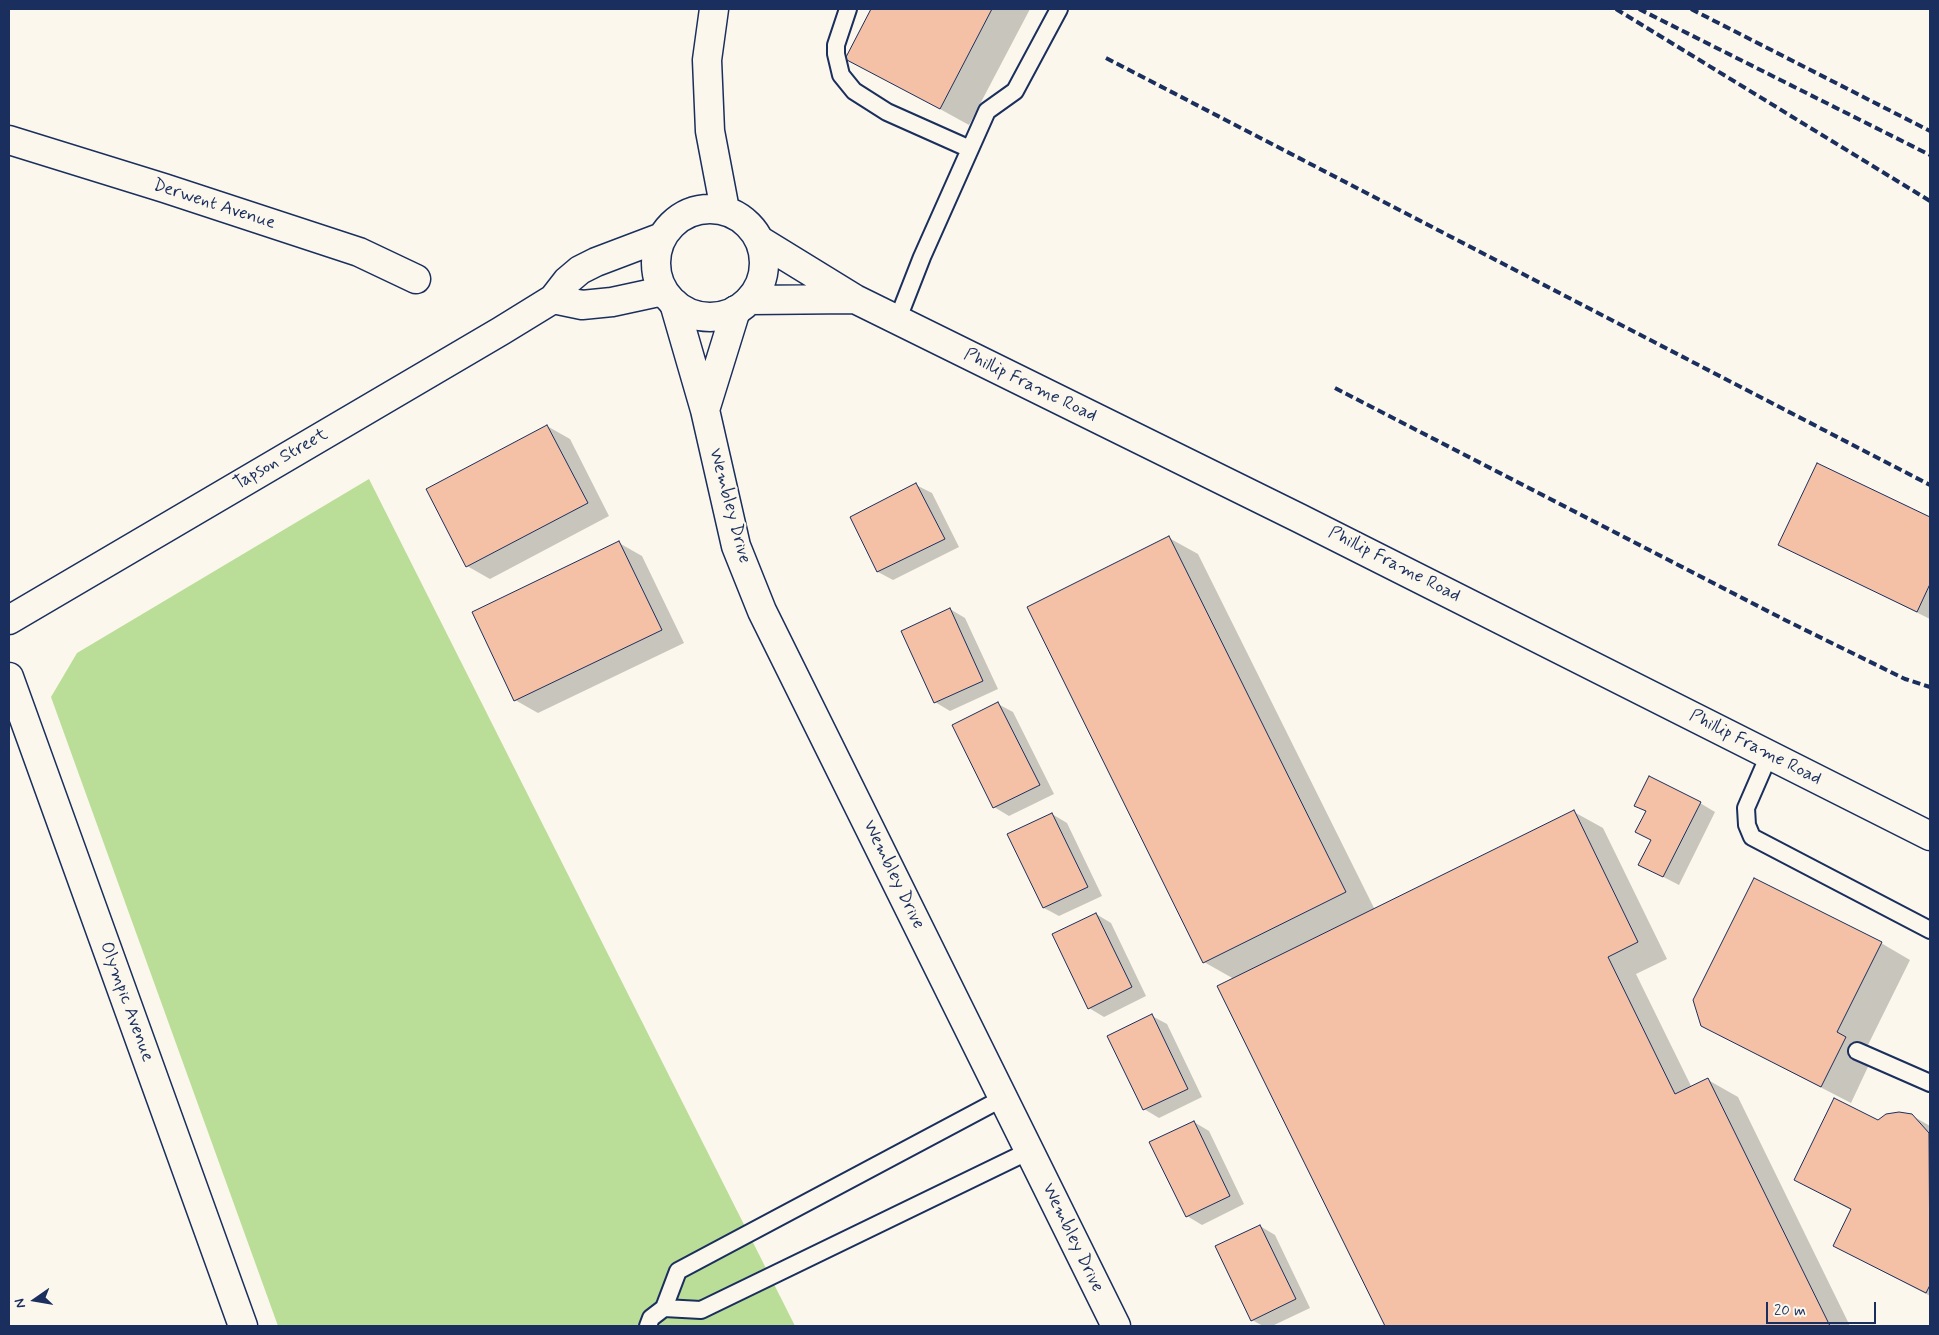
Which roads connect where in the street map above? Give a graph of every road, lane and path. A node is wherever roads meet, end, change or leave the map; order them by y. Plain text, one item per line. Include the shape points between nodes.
1 (714, 9) edge
2 (848, 9) edge
3 (1060, 9) edge
4 (9, 140) edge
5 (970, 149) junction
6 (724, 210) junction
7 (662, 238) junction
8 (759, 240) junction
9 (416, 279) dead end
10 (669, 297) junction
11 (553, 299) junction
12 (855, 300) junction
13 (742, 305) junction
14 (897, 321) junction
15 (705, 410) junction
16 (9, 620) edge
17 (9, 677) edge
18 (1769, 755) junction
19 (1930, 836) edge
20 (1930, 930) edge
21 (1857, 1051) dead end
22 (1930, 1083) edge
23 (1003, 1098) junction
24 (1029, 1151) junction
25 (664, 1308) junction
26 (243, 1326) edge
27 (648, 1326) edge
28 (1116, 1326) edge

1 - 6 street via 707,60 710,131
2 - 5 lane via 836,44 836,54 841,75 854,91 887,112
3 - 5 lane via 1015,91 987,111
4 - 9 street, Derwent Avenue via 359,252
5 - 14 lane
6 - 7 street via 706,208 688,213 673,223
6 - 8 street via 750,227
7 - 10 street via 656,255 657,273
7 - 11 street, Tapson Street via 588,266 567,281
8 - 12 street, Phillip Frame Road
8 - 13 street via 764,255 763,271 758,286
10 - 11 street via 582,305
10 - 13 street via 688,312 703,317 720,316
10 - 15 street, Wembley Drive
11 - 16 street, Tapson Street
12 - 13 street, Phillip Frame Road
12 - 14 street, Phillip Frame Road
13 - 15 street
14 - 18 street, Phillip Frame Road via 1308,522
15 - 23 street, Wembley Drive via 736,546 762,611
17 - 26 street, Olympic Avenue
18 - 19 street, Phillip Frame Road
18 - 20 lane via 1746,808 1752,837
21 - 22 lane
23 - 24 street, Wembley Drive
23 - 25 lane via 678,1270
24 - 25 lane via 701,1310
24 - 28 street, Wembley Drive
25 - 27 lane via 651,1318

